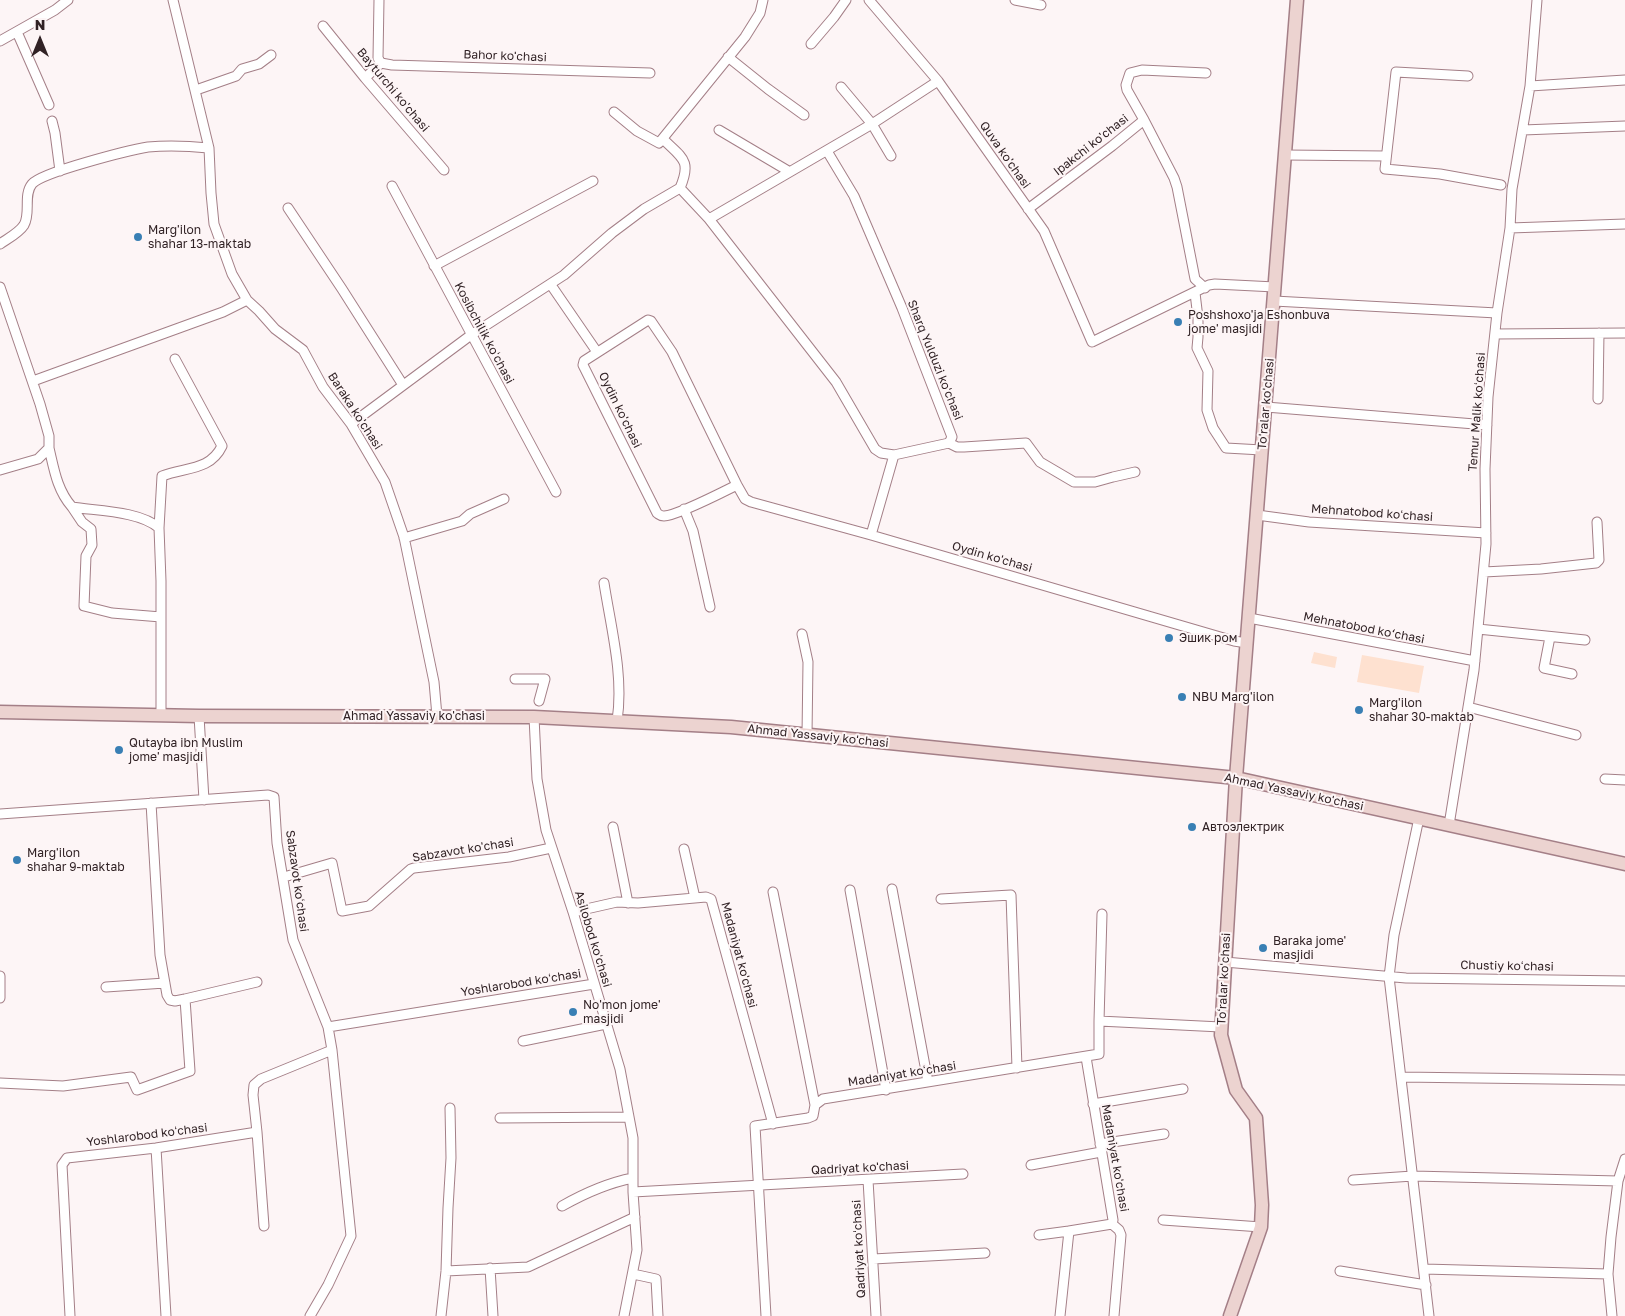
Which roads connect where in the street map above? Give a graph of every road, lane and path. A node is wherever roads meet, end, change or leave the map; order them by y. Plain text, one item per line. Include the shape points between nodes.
1 (68, 0) edge
2 (173, 0) edge
3 (379, 0) edge
4 (763, 0) edge
5 (846, 0) edge
6 (869, 0) edge
7 (1015, 0) edge
8 (1297, 0) edge
9 (1537, 0) edge
10 (1041, 5) dead end
11 (323, 26) dead end
12 (17, 32) junction
13 (0, 41) edge
14 (811, 44) dead end
15 (271, 54) dead end
16 (728, 57) junction
17 (381, 63) junction
18 (650, 73) dead end
19 (1206, 73) dead end
20 (1468, 76) dead end
21 (365, 78) junction
22 (1625, 80) edge
23 (938, 81) junction
24 (1530, 86) junction
25 (841, 87) dead end
26 (196, 90) junction
27 (48, 105) dead end
28 (614, 112) dead end
29 (804, 115) dead end
30 (1144, 120) junction
31 (52, 121) dead end
32 (872, 124) junction
33 (1625, 126) edge
34 (719, 130) dead end
35 (1523, 130) junction
36 (663, 139) junction
37 (209, 148) junction
38 (827, 151) junction
39 (1286, 155) junction
40 (892, 156) dead end
41 (1386, 156) junction
42 (60, 170) junction
43 (444, 170) dead end
44 (790, 172) junction
45 (593, 181) dead end
46 (1502, 185) dead end
47 (392, 186) dead end
48 (680, 188) junction
49 (288, 208) dead end
50 (1028, 209) junction
51 (709, 219) junction
52 (1625, 224) edge
53 (1510, 228) junction
54 (0, 244) edge
55 (434, 266) junction
56 (551, 285) junction
57 (1275, 286) junction
58 (0, 287) edge
59 (1205, 288) junction
60 (1195, 293) junction
61 (246, 300) junction
62 (1274, 301) junction
63 (1497, 313) junction
64 (1625, 333) edge
65 (1495, 334) junction
66 (1599, 334) junction
67 (471, 335) junction
68 (596, 352) junction
69 (176, 359) dead end
70 (33, 381) junction
71 (403, 385) junction
72 (1598, 399) dead end
73 (1266, 407) junction
74 (351, 424) junction
75 (1487, 425) junction
76 (948, 443) junction
77 (49, 448) junction
78 (1262, 450) junction
79 (894, 455) junction
80 (0, 470) edge
81 (1135, 472) dead end
82 (737, 485) junction
83 (556, 492) dead end
84 (504, 499) dead end
85 (72, 507) junction
86 (684, 510) junction
87 (1257, 515) junction
88 (1597, 522) dead end
89 (159, 528) junction
90 (1486, 533) junction
91 (871, 534) junction
92 (404, 538) junction
93 (1484, 572) junction
94 (604, 583) dead end
95 (710, 607) dead end
96 (162, 617) junction
97 (1249, 618) junction
98 (1478, 629) junction
99 (802, 634) dead end
100 (1550, 637) junction
101 (1585, 640) dead end
102 (1247, 643) junction
103 (1475, 661) junction
104 (1572, 674) dead end
105 (514, 679) dead end
106 (539, 701) dead end
107 (1468, 707) junction
108 (0, 712) edge
109 (161, 715) junction
110 (199, 716) junction
111 (437, 716) junction
112 (534, 717) junction
113 (616, 721) junction
114 (807, 734) junction
115 (1576, 735) dead end
116 (1236, 778) junction
117 (1605, 779) dead end
118 (1625, 780) edge
119 (204, 800) junction
120 (151, 804) junction
121 (0, 814) edge
122 (1419, 818) junction
123 (1449, 825) junction
124 (613, 827) dead end
125 (551, 848) junction
126 (684, 849) dead end
127 (1625, 864) edge
128 (284, 877) junction
129 (892, 889) dead end
130 (850, 890) dead end
131 (773, 892) dead end
132 (695, 898) junction
133 (941, 899) dead end
134 (628, 903) junction
135 (573, 912) junction
136 (1102, 914) dead end
137 (1225, 962) junction
138 (0, 976) edge
139 (1389, 976) junction
140 (1625, 981) edge
141 (257, 982) dead end
142 (165, 983) junction
143 (594, 984) junction
144 (106, 987) dead end
145 (0, 998) edge
146 (185, 999) junction
147 (1099, 1021) junction
148 (606, 1024) junction
149 (328, 1027) junction
150 (1221, 1027) junction
151 (523, 1041) dead end
152 (332, 1050) junction
153 (1086, 1057) junction
154 (1017, 1068) junction
155 (1401, 1077) junction
156 (1625, 1080) edge
157 (928, 1082) junction
158 (0, 1083) edge
159 (1183, 1089) dead end
160 (886, 1090) junction
161 (1092, 1104) junction
162 (815, 1105) junction
163 (450, 1108) dead end
164 (629, 1117) junction
165 (500, 1118) dead end
166 (773, 1124) junction
167 (257, 1132) junction
168 (1164, 1134) dead end
169 (156, 1148) junction
170 (1101, 1148) junction
171 (1625, 1158) edge
172 (1032, 1165) dead end
173 (963, 1174) dead end
174 (1413, 1176) junction
175 (633, 1178) junction
176 (868, 1180) junction
177 (1352, 1180) dead end
178 (1618, 1181) junction
179 (758, 1186) junction
180 (633, 1192) junction
181 (562, 1206) dead end
182 (635, 1217) junction
183 (1163, 1220) dead end
184 (1112, 1224) junction
185 (264, 1226) dead end
186 (1261, 1227) junction
187 (1069, 1232) junction
188 (1039, 1235) dead end
189 (985, 1253) dead end
190 (872, 1259) junction
191 (490, 1268) junction
192 (1424, 1268) junction
193 (446, 1271) junction
194 (1340, 1271) dead end
195 (633, 1274) junction
196 (1608, 1274) junction
197 (1426, 1285) junction
198 (70, 1316) edge
199 (166, 1316) edge
200 (310, 1316) edge
201 (441, 1316) edge
202 (493, 1316) edge
203 (624, 1316) edge
204 (658, 1316) edge
205 (766, 1316) edge
206 (876, 1316) edge
207 (1060, 1316) edge
208 (1114, 1316) edge
209 (1230, 1316) edge
210 (1429, 1316) edge
211 (1612, 1316) edge

1 - 12 street
2 - 26 street, Baraka ko'chasi
3 - 17 street via 378,58
4 - 16 street via 755,24
5 - 14 street
6 - 23 street, Quva ko'chasi
7 - 10 street
8 - 39 main road, To'ralar ko'chasi
9 - 24 street, Temur Malik koʻchasi
11 - 21 street, Bayturchi ko'chasi
12 - 13 street
12 - 27 street
15 - 26 street via 259,64 242,68 236,76
16 - 29 street
16 - 36 street
17 - 18 street, Bahor ko'chasi
17 - 21 street
19 - 30 street via 1142,70 1130,73 1127,90
20 - 41 street via 1396,72
21 - 43 street, Bayturchi ko'chasi
22 - 24 street
23 - 32 street
23 - 50 street, Quva ko'chasi
24 - 35 street, Temur Malik koʻchasi
25 - 32 street
26 - 37 street, Baraka ko'chasi
28 - 36 street via 657,143
30 - 50 street, Ipakchi ko'chasi
30 - 59 street, Ipakchi ko'chasi via 1174,178 1195,279
31 - 42 street
32 - 38 street
32 - 40 street
33 - 35 street
34 - 44 street
35 - 53 street, Temur Malik koʻchasi via 1512,189
36 - 48 street via 684,159 686,169
37 - 42 street via 181,145 147,148
37 - 61 street, Baraka ko'chasi via 214,224 232,274
38 - 44 street
38 - 76 street, Sharq Yulduzi koʻchasi via 854,196 902,308 952,437
39 - 41 street
39 - 57 main road, To'ralar ko'chasi
41 - 46 street via 1385,169
42 - 54 street via 32,184 24,225
44 - 51 street
45 - 55 street
47 - 55 street, Kosibchilik koʻchasi
48 - 51 street
48 - 56 street via 644,208
49 - 71 street
50 - 60 street, Quva ko'chasi via 1044,232 1092,342
51 - 79 street via 836,382 875,449
52 - 53 street
53 - 63 street, Temur Malik koʻchasi
55 - 67 street, Kosibchilik koʻchasi
56 - 67 street
56 - 68 street
57 - 59 street via 1215,284
57 - 62 main road, To'ralar ko'chasi
58 - 70 street
59 - 60 street
60 - 78 street via 1197,348 1208,371 1207,410 1213,428 1226,448
61 - 70 street via 223,312
61 - 74 street, Baraka ko'chasi via 275,329 303,350 323,387
62 - 63 street
62 - 73 main road, To'ralar ko'chasi
63 - 65 street, Temur Malik koʻchasi
64 - 66 street
65 - 66 street
65 - 75 street, Temur Malik koʻchasi
66 - 72 street
67 - 71 street
67 - 83 street, Kosibchilik koʻchasi
68 - 82 street, Oydin ko'chasi via 648,320 652,321 672,352
68 - 86 street, Oydin ko'chasi via 583,365 657,513 665,516
69 - 89 street via 222,446 217,456 198,468 176,470 162,476
70 - 77 street via 49,436
71 - 74 street
73 - 75 street
73 - 78 main road, To'ralar ko'chasi
74 - 92 street, Baraka ko'chasi via 385,482
75 - 90 street, Temur Malik koʻchasi
76 - 79 street
76 - 81 street via 964,448 1026,443 1040,462 1074,482 1095,482
77 - 80 street via 38,459
77 - 85 street via 64,497
78 - 87 main road, To'ralar ko'chasi
79 - 91 street
82 - 86 street, Oydin ko'chasi
82 - 91 street, Oydin ko'chasi via 745,499 751,502
84 - 92 street via 462,521
85 - 89 street via 131,515
85 - 96 street via 91,529 92,545 86,556 84,606 112,613
86 - 95 street via 693,531
87 - 90 street, Mehnatobod koʻchasi via 1318,523
87 - 97 main road, To'ralar ko'chasi
88 - 93 street via 1599,560 1596,563
89 - 96 street
90 - 93 street, Temur Malik koʻchasi
91 - 102 street, Oydin ko'chasi
92 - 111 street, Baraka ko'chasi via 434,682
93 - 98 street, Temur Malik koʻchasi
94 - 113 street via 616,660 619,704
96 - 109 street
97 - 102 main road, To'ralar ko'chasi
97 - 103 street, Mehnatobod ko‘chasi
98 - 100 street
98 - 103 street, Temur Malik koʻchasi
99 - 114 street via 808,662
100 - 101 street
100 - 104 street via 1544,668
102 - 116 main road, To'ralar ko'chasi
103 - 107 street, Temur Malik koʻchasi
105 - 106 street via 545,679
107 - 115 street
107 - 123 street, Temur Malik koʻchasi
108 - 109 main road, Ahmad Yassaviy ko'chasi
109 - 110 main road, Ahmad Yassaviy ko'chasi
110 - 111 main road, Ahmad Yassaviy ko'chasi
110 - 119 street
111 - 112 main road, Ahmad Yassaviy ko'chasi
112 - 113 main road, Ahmad Yassaviy ko'chasi
112 - 125 street, Asilobod koʻchasi via 538,780
113 - 114 main road, Ahmad Yassaviy ko'chasi
114 - 116 main road, Ahmad Yassaviy ko'chasi
116 - 122 main road, Ahmad Yassaviy ko'chasi
116 - 137 main road, Toʻralar koʻchasi
117 - 118 street
119 - 120 street, Sabzavot koʻchasi
119 - 128 street, Sabzavot koʻchasi via 274,797 277,843
120 - 121 street, Sabzavot koʻchasi
120 - 142 street via 160,955
122 - 123 main road, Ahmad Yassaviy ko'chasi
122 - 139 street via 1394,935
123 - 127 main road, Ahmad Yassaviy ko'chasi
124 - 134 street
125 - 128 street, Sabzavot ko'chasi via 509,857 414,868 370,906 342,911 332,863
125 - 135 street, Asilobod koʻchasi
126 - 132 street
128 - 149 street, Sabzavot koʻchasi via 293,940
129 - 157 street
130 - 160 street
131 - 162 street
132 - 134 street, Madaniyat ko'chasi
132 - 166 street, Madaniyat ko'chasi via 711,898
133 - 154 street via 1012,895
134 - 135 street, Madaniyat ko'chasi via 616,902
135 - 143 street, Asilobod koʻchasi
136 - 147 street
137 - 139 street, Chustiy koʻchasi
137 - 150 main road, Toʻralar koʻchasi
138 - 145 street
139 - 140 street, Chustiy koʻchasi
139 - 155 street
141 - 146 street
142 - 144 street
142 - 146 street via 170,1000
143 - 148 street, Asilobod koʻchasi
143 - 149 street, Yoshlarobod koʻchasi
146 - 158 street via 190,1071 137,1090 131,1077 63,1086
147 - 150 street
147 - 153 street via 1099,1054
148 - 151 street
148 - 164 street, Asilobod koʻchasi via 620,1069
149 - 152 street
150 - 186 main road, Toʻralar koʻchasi via 1236,1090 1256,1118
152 - 167 street via 254,1085
152 - 200 street via 351,1236
153 - 154 street, Madaniyat koʻchasi
153 - 161 street, Madaniyat ko'chasi
154 - 157 street, Madaniyat koʻchasi
155 - 156 street
155 - 174 street
157 - 160 street, Madaniyat koʻchasi
159 - 161 street
160 - 162 street, Madaniyat koʻchasi via 823,1100
161 - 170 street, Madaniyat ko'chasi
162 - 166 street, Madaniyat koʻchasi via 813,1116
163 - 193 street
164 - 165 street
164 - 175 street, Asilobod koʻchasi via 633,1138
166 - 179 street, Madaniyat koʻchasi via 755,1126
167 - 169 street, Yoshlarobod koʻchasi
167 - 185 street
168 - 170 street
169 - 198 street, Yoshlarobod koʻchasi via 67,1158 62,1165
169 - 199 street
170 - 172 street
170 - 184 street, Madaniyat ko'chasi via 1114,1220
171 - 178 street
173 - 176 street, Qadriyat ko'chasi
174 - 177 street
174 - 178 street
174 - 192 street
175 - 180 street, Asilobod koʻchasi
175 - 181 street via 611,1182
176 - 179 street, Qadriyat ko'chasi
176 - 190 street, Qadriyat koʻchasi
178 - 196 street
179 - 180 street, Qadriyat ko'chasi
179 - 205 street, Madaniyat koʻchasi
180 - 182 street, Asilobod koʻchasi
182 - 191 street via 528,1267
182 - 195 street, Asilobod koʻchasi via 638,1250
183 - 186 street
184 - 187 street, Madaniyat ko'chasi
184 - 208 street via 1121,1235
186 - 209 main road, Toʻralar koʻchasi
187 - 188 street, Madaniyat ko'chasi
187 - 207 street
189 - 190 street
190 - 206 street, Qadriyat koʻchasi
191 - 193 street
191 - 202 street
192 - 196 street
192 - 197 street
193 - 201 street
194 - 197 street
195 - 203 street, Asilobod koʻchasi
195 - 204 street via 656,1279
196 - 211 street
197 - 210 street

